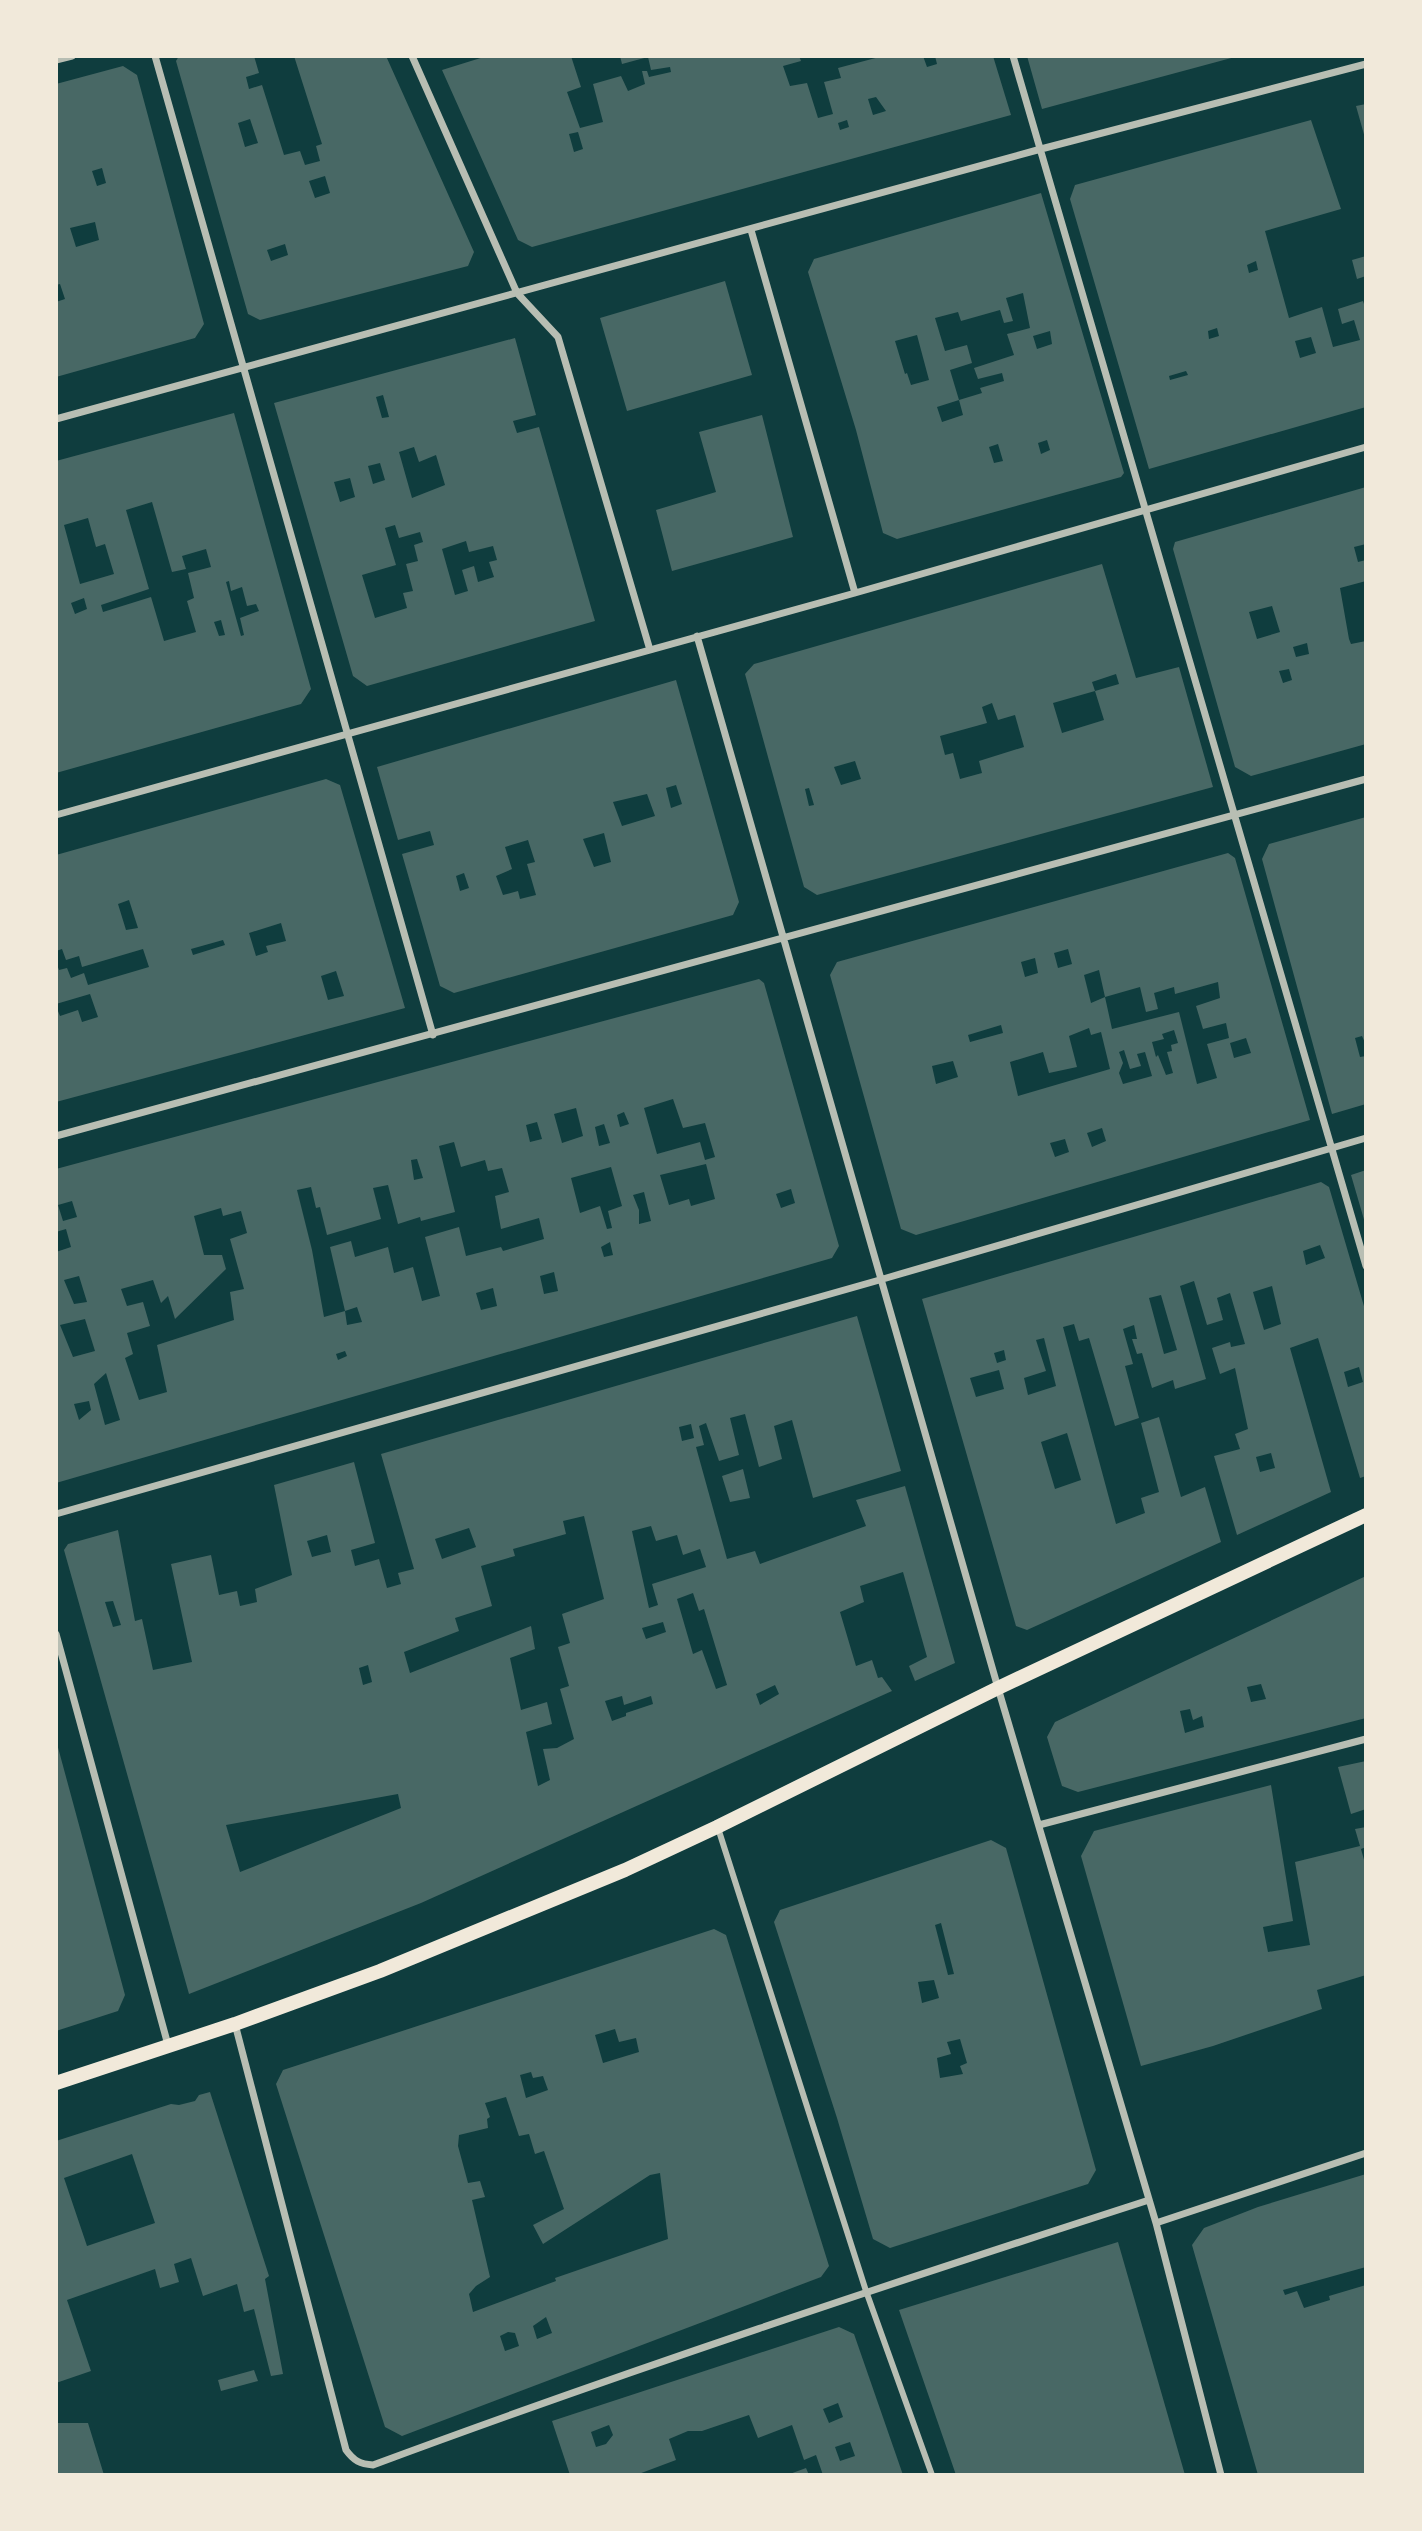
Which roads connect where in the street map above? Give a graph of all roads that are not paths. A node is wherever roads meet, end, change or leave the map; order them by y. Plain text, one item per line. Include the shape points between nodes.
1 (72, 56) edge
2 (155, 56) edge
3 (412, 56) edge
4 (1013, 56) edge
5 (56, 60) edge
6 (1366, 64) edge
7 (1041, 149) junction
8 (751, 230) junction
9 (517, 293) junction
10 (243, 368) junction
11 (56, 419) edge
12 (1366, 447) edge
13 (1146, 510) junction
14 (855, 593) junction
15 (697, 636) junction
16 (650, 650) junction
17 (346, 734) junction
18 (1366, 779) edge
19 (56, 815) edge
20 (1236, 816) junction
21 (786, 939) junction
22 (433, 1035) junction
23 (56, 1136) edge
24 (1366, 1139) edge
25 (1332, 1148) junction
26 (1366, 1266) edge
27 (883, 1279) junction
28 (56, 1514) edge
29 (1366, 1515) edge
30 (56, 1634) edge
31 (998, 1688) junction
32 (1366, 1739) edge
33 (1039, 1825) junction
34 (718, 1827) junction
35 (236, 2025) junction
36 (168, 2045) junction
37 (56, 2084) edge
38 (1366, 2152) edge
39 (1149, 2200) junction
40 (1156, 2223) junction
41 (866, 2291) junction
42 (932, 2475) edge
43 (1221, 2475) edge

1 - 5 street
2 - 10 street
3 - 9 street
4 - 7 street
6 - 7 street
7 - 8 street
7 - 13 street
8 - 9 street
8 - 14 street
9 - 10 street
9 - 16 street via 558,337
10 - 11 street
10 - 17 street
12 - 13 street
13 - 14 street
13 - 20 street
14 - 15 street
15 - 16 street
15 - 21 street
16 - 17 street
17 - 19 street
17 - 22 street
18 - 20 street
20 - 21 street
20 - 25 street
21 - 22 street
21 - 27 street
22 - 23 street
24 - 25 street
25 - 26 street
25 - 27 street
27 - 28 street
27 - 31 street
29 - 31 main road
30 - 36 street
31 - 33 street
31 - 34 main road
32 - 33 street
33 - 39 street
34 - 35 main road via 512,1917
34 - 41 street
35 - 36 main road
35 - 41 street via 346,2450 361,2464 373,2465
36 - 37 main road
38 - 40 street
39 - 40 street
39 - 41 street
40 - 43 street
41 - 42 street

